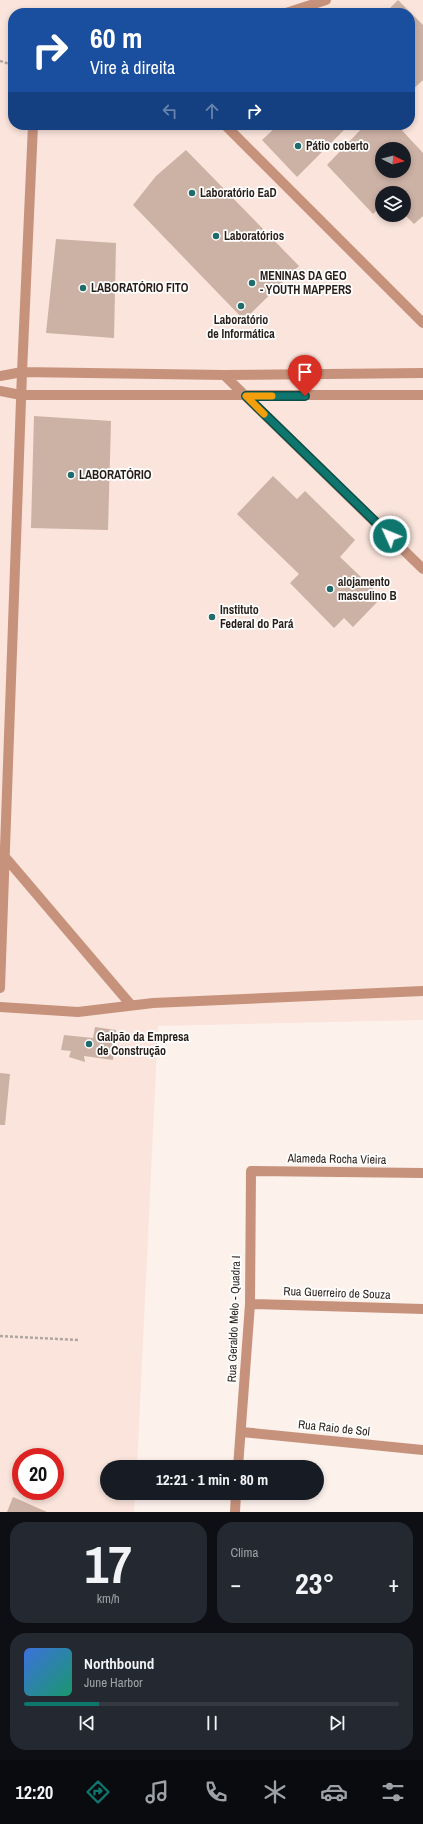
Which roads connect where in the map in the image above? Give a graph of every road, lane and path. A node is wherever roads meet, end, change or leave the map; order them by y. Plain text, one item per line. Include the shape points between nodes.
1 (326, 0) edge
2 (301, 8) edge
3 (34, 130) edge
4 (230, 130) edge
5 (423, 323) edge
6 (22, 372) junction
7 (423, 373) edge
8 (224, 375) junction
9 (0, 376) edge
10 (0, 391) edge
11 (21, 395) junction
12 (423, 395) edge
13 (246, 396) junction
14 (423, 569) edge
15 (5, 857) junction
16 (0, 988) edge
17 (423, 991) edge
18 (131, 1005) junction
19 (0, 1007) edge
20 (251, 1172) joint
21 (423, 1173) edge
22 (250, 1304) junction
23 (423, 1309) edge
24 (0, 1336) edge
25 (79, 1340) dead end
26 (242, 1432) junction
27 (423, 1450) edge
28 (239, 1460) edge
29 (235, 1500) edge
30 (234, 1512) edge

1 - 2 street
3 - 6 street
4 - 5 street
6 - 8 street
6 - 9 street
6 - 11 street
7 - 8 street
8 - 13 street
10 - 11 street
11 - 13 street
11 - 15 street
12 - 13 street
13 - 14 street
15 - 16 street
15 - 18 street
17 - 18 street
18 - 19 street via 78,1012
20 - 21 street, Alameda Rocha Vieira
20 - 22 street, Rua Geraldo Melo - Quadra I
22 - 23 street, Rua Guerreiro de Souza
22 - 26 street, Rua Geraldo Melo - Quadra I
24 - 25 path
26 - 27 street, Rua Raio de Sol
26 - 28 street, Rua Geraldo Melo - Quadra I
29 - 30 street

